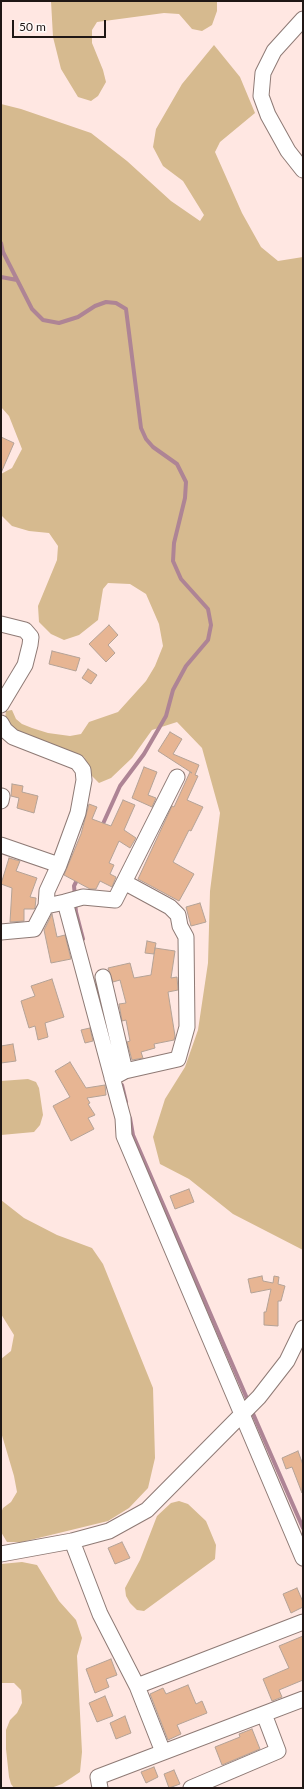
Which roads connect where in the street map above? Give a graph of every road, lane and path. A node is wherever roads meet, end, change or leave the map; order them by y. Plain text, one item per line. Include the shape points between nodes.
1 (303, 18) edge
2 (303, 170) edge
3 (1, 624) edge
4 (1, 705) edge
5 (1, 723) edge
6 (177, 777) dead end
7 (1, 845) edge
8 (59, 865) junction
9 (124, 882) junction
10 (66, 902) junction
11 (46, 906) junction
12 (1, 932) edge
13 (103, 977) dead end
14 (118, 1075) junction
15 (303, 1328) edge
16 (243, 1414) junction
17 (72, 1541) junction
18 (1, 1554) edge
19 (303, 1558) edge
20 (303, 1622) edge
21 (137, 1686) junction
22 (303, 1699) edge
23 (264, 1714) junction
24 (163, 1752) junction
25 (100, 1788) edge
26 (190, 1788) edge

1 - 2 street via 274,51 263,73 262,96 268,115 288,151
3 - 4 street via 25,630 30,637 25,665
5 - 8 street via 13,737 77,762 83,770 84,780 78,813
6 - 9 street
7 - 8 street
8 - 11 street via 47,891
9 - 10 street via 115,900 84,897
9 - 14 street via 170,907 178,915 186,937 187,1027 178,1059
10 - 11 street
10 - 14 street
11 - 12 street via 34,929
13 - 14 street
14 - 16 street via 124,1136
15 - 16 street via 287,1361
16 - 17 street via 147,1510 109,1531
16 - 19 street
17 - 18 street
17 - 21 street via 100,1614
20 - 21 street
21 - 24 street
22 - 23 street
23 - 24 street
23 - 26 street via 278,1751
24 - 25 street via 98,1777

